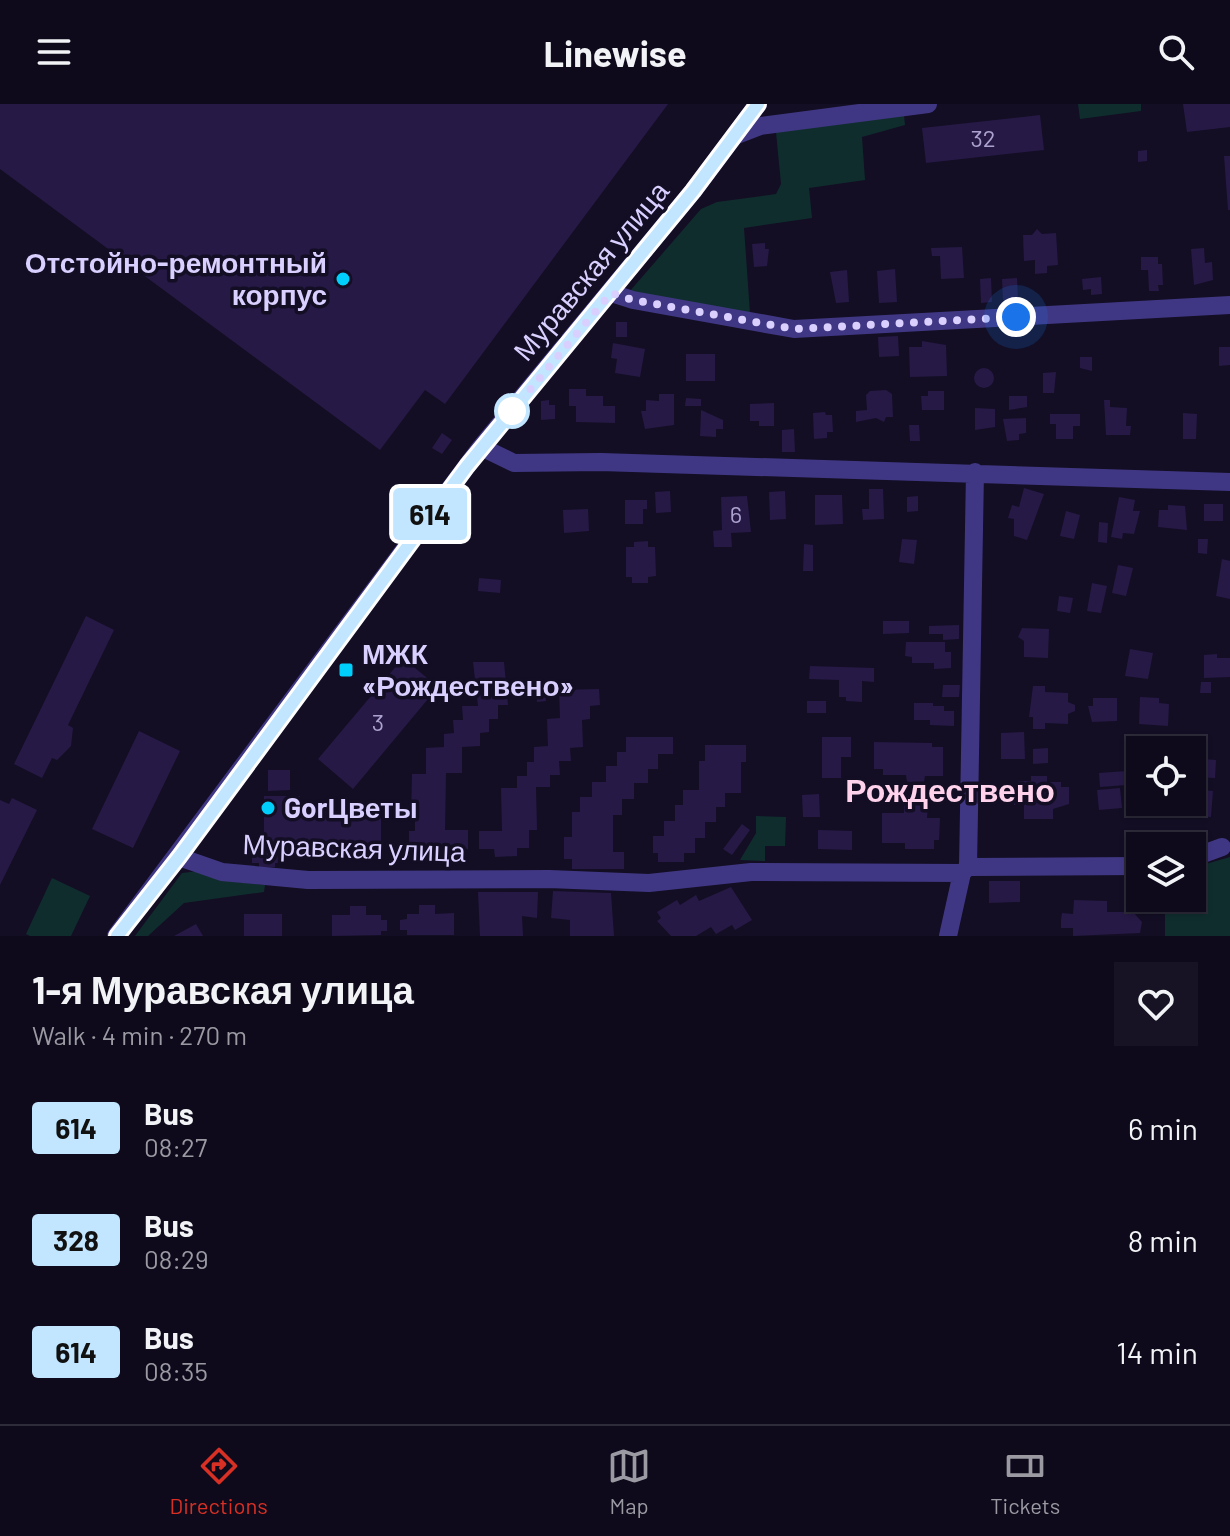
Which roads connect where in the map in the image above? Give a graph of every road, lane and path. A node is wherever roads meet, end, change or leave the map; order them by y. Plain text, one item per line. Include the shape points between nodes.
1 (758, 104) edge
2 (928, 104) edge
3 (734, 137) junction
4 (611, 293) junction
5 (1230, 305) edge
6 (481, 447) junction
7 (975, 472) junction
8 (1230, 482) edge
9 (1222, 847) dead end
10 (1206, 853) edge
11 (179, 857) junction
12 (1126, 866) edge
13 (965, 870) junction
14 (116, 936) edge
15 (948, 936) edge

1 - 3 street, Муравская улица
2 - 3 street via 760,126
3 - 4 street, Муравская улица
4 - 5 street via 794,329
4 - 6 street, Муравская улица
6 - 7 street via 514,463
6 - 11 street, Муравская улица
7 - 8 street
7 - 13 street
9 - 10 street
11 - 13 street, Муравская улица via 222,872 308,880 649,883 751,872
11 - 14 street, Муравская улица
12 - 13 street, Муравская улица
13 - 15 street

